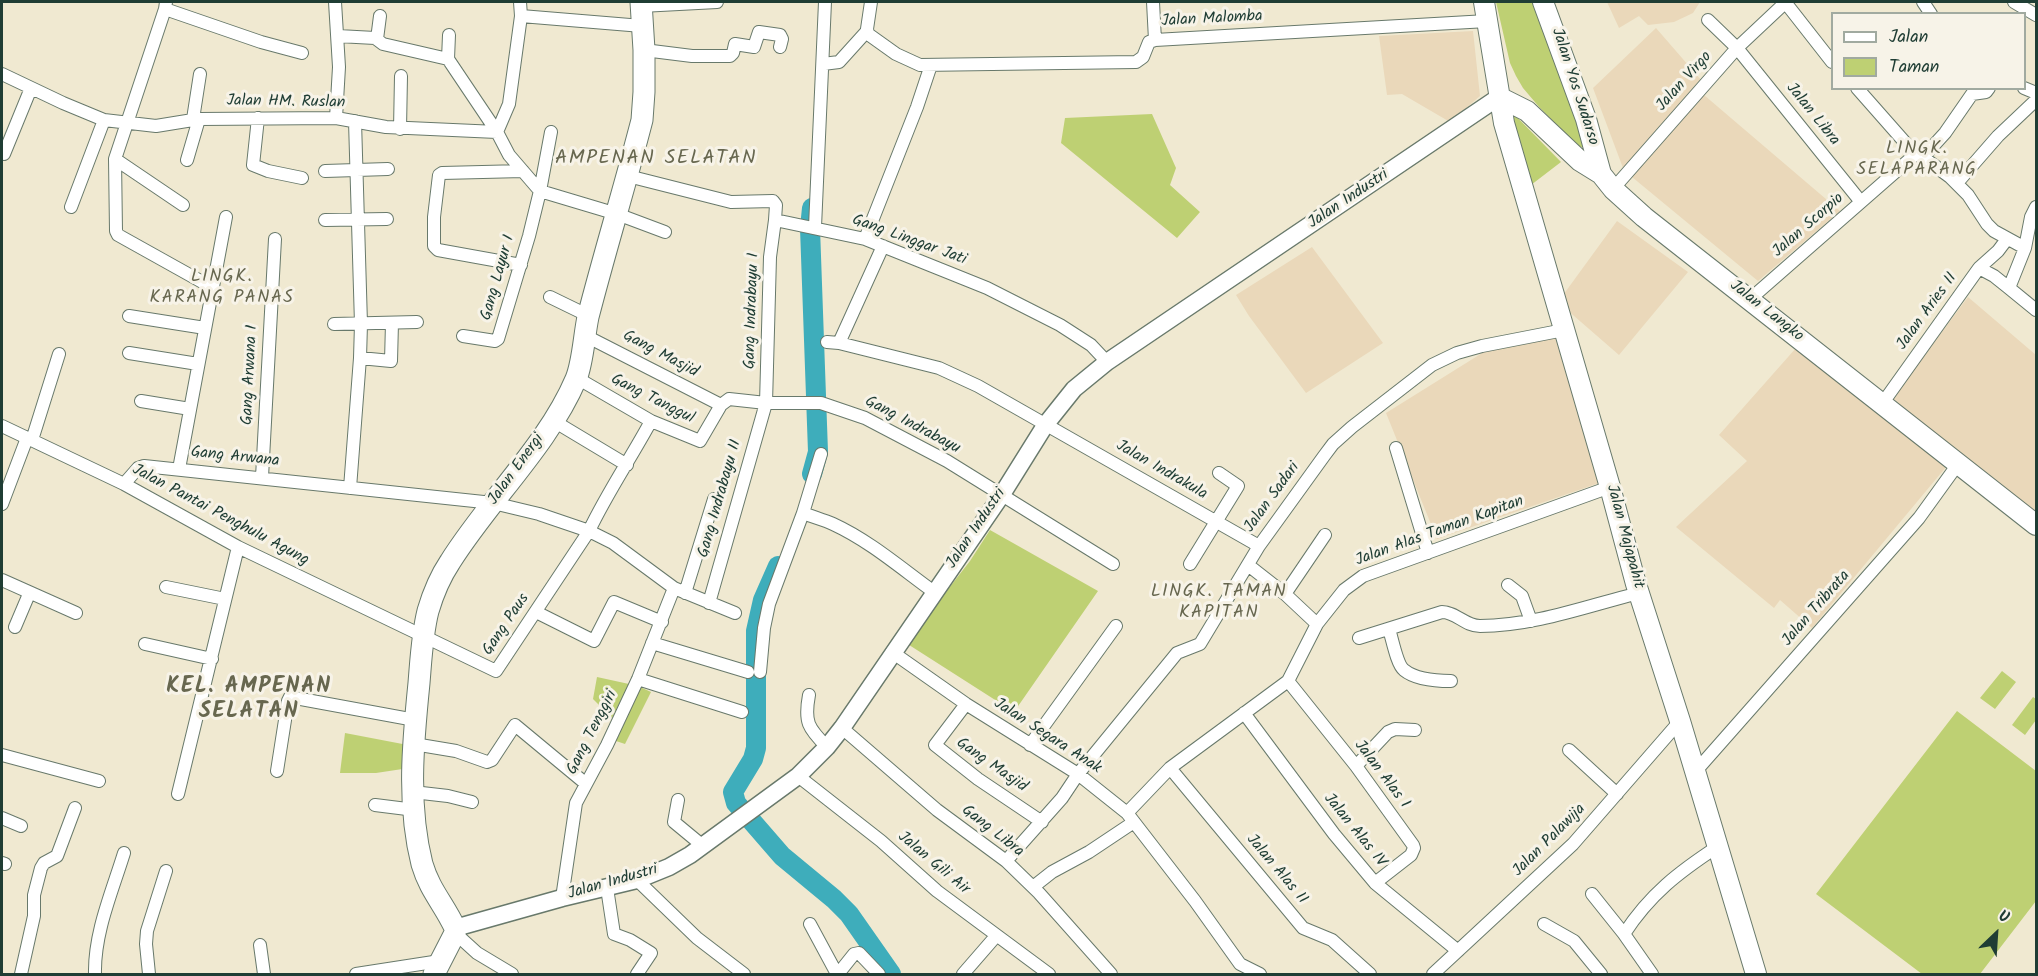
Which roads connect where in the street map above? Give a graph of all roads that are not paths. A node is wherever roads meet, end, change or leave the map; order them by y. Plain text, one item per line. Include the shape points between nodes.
1 (335, 2) edge
2 (520, 2) edge
3 (717, 2) edge
4 (825, 2) edge
5 (871, 2) edge
6 (1153, 2) edge
7 (1484, 2) edge
8 (1543, 2) edge
9 (1786, 2) edge
10 (2014, 2) edge
11 (166, 5) edge
12 (641, 11) edge
13 (2037, 15) edge
14 (380, 16) dead end
15 (521, 16) junction
16 (1708, 20) dead end
17 (1488, 21) junction
18 (867, 32) junction
19 (449, 35) dead end
20 (338, 36) junction
21 (377, 39) junction
22 (1155, 40) junction
23 (780, 47) dead end
24 (1737, 48) junction
25 (645, 50) junction
26 (302, 53) dead end
27 (448, 59) junction
28 (1831, 59) edge
29 (823, 64) junction
30 (931, 64) junction
31 (2, 74) edge
32 (200, 74) dead end
33 (401, 76) dead end
34 (31, 88) junction
35 (1859, 90) edge
36 (1988, 90) edge
37 (1499, 97) junction
38 (2037, 99) edge
39 (258, 118) junction
40 (336, 118) junction
41 (196, 119) junction
42 (104, 120) junction
43 (355, 121) junction
44 (127, 122) junction
45 (400, 129) junction
46 (497, 132) junction
47 (550, 132) dead end
48 (4, 154) dead end
49 (1920, 154) junction
50 (115, 159) junction
51 (187, 160) dead end
52 (356, 170) junction
53 (388, 170) dead end
54 (325, 171) dead end
55 (523, 171) junction
56 (628, 176) junction
57 (302, 178) dead end
58 (1607, 181) junction
59 (1957, 183) junction
60 (540, 191) junction
61 (1861, 202) junction
62 (183, 205) dead end
63 (71, 207) dead end
64 (2037, 207) edge
65 (617, 214) junction
66 (226, 217) dead end
67 (387, 219) dead end
68 (326, 220) dead end
69 (358, 220) junction
70 (775, 220) junction
71 (812, 226) junction
72 (666, 232) dead end
73 (275, 239) dead end
74 (865, 239) junction
75 (2007, 239) junction
76 (2030, 244) edge
77 (883, 246) junction
78 (521, 265) junction
79 (1979, 268) junction
80 (213, 288) junction
81 (2009, 288) junction
82 (550, 297) dead end
83 (1749, 300) junction
84 (2037, 310) edge
85 (129, 316) dead end
86 (417, 322) dead end
87 (392, 323) junction
88 (334, 324) dead end
89 (361, 324) junction
90 (586, 325) junction
91 (205, 328) junction
92 (1564, 330) junction
93 (463, 336) dead end
94 (129, 353) dead end
95 (59, 354) dead end
96 (360, 358) junction
97 (1107, 362) junction
98 (198, 364) junction
99 (577, 378) junction
100 (141, 401) dead end
101 (725, 402) junction
102 (766, 403) junction
103 (1882, 404) junction
104 (190, 409) junction
105 (552, 420) junction
106 (651, 421) junction
107 (1046, 424) junction
108 (2, 426) edge
109 (29, 439) junction
110 (1396, 448) dead end
111 (821, 454) dead end
112 (1958, 464) junction
113 (627, 465) junction
114 (179, 469) junction
115 (1219, 473) dead end
116 (262, 477) junction
117 (124, 484) junction
118 (1610, 487) junction
119 (350, 488) junction
120 (1001, 496) junction
121 (714, 499) dead end
122 (493, 503) junction
123 (2, 504) edge
124 (803, 513) junction
125 (1216, 522) junction
126 (2037, 525) edge
127 (589, 531) junction
128 (1325, 535) dead end
129 (1259, 546) junction
130 (238, 547) junction
131 (1428, 553) junction
132 (1113, 564) dead end
133 (1190, 564) dead end
134 (1248, 565) junction
135 (2, 580) edge
136 (1508, 585) dead end
137 (166, 587) dead end
138 (680, 590) junction
139 (934, 592) junction
140 (1639, 593) junction
141 (29, 594) junction
142 (1285, 594) junction
143 (225, 599) junction
144 (709, 603) junction
145 (76, 612) dead end
146 (536, 612) junction
147 (735, 613) dead end
148 (1531, 621) junction
149 (662, 622) junction
150 (1317, 624) junction
151 (1116, 626) dead end
152 (15, 627) dead end
153 (1389, 629) junction
154 (423, 636) junction
155 (1359, 638) dead end
156 (652, 643) junction
157 (145, 644) dead end
158 (892, 652) junction
159 (212, 659) junction
160 (638, 679) junction
161 (1288, 681) junction
162 (1451, 681) dead end
163 (809, 695) dead end
164 (966, 704) junction
165 (742, 712) dead end
166 (1244, 713) junction
167 (415, 720) junction
168 (1680, 721) junction
169 (842, 728) junction
170 (1415, 730) dead end
171 (414, 744) junction
172 (1030, 745) junction
173 (827, 747) junction
174 (1569, 750) dead end
175 (2, 755) edge
176 (1356, 766) junction
177 (1170, 768) junction
178 (277, 771) dead end
179 (1695, 772) junction
180 (1078, 774) junction
181 (798, 776) junction
182 (99, 781) dead end
183 (585, 783) junction
184 (178, 794) dead end
185 (1617, 794) junction
186 (678, 800) dead end
187 (414, 801) junction
188 (472, 802) dead end
189 (375, 806) dead end
190 (75, 808) dead end
191 (1130, 817) junction
192 (2, 819) edge
193 (1042, 822) junction
194 (21, 826) dead end
195 (703, 846) junction
196 (1718, 847) junction
197 (124, 852) dead end
198 (1006, 861) junction
199 (166, 871) dead end
200 (637, 880) junction
201 (1375, 883) junction
202 (1033, 887) junction
203 (607, 888) junction
204 (1592, 894) dead end
205 (562, 898) junction
206 (810, 924) dead end
207 (1544, 924) dead end
208 (455, 931) junction
209 (1624, 934) junction
210 (996, 936) junction
211 (260, 945) dead end
212 (1458, 951) junction
213 (437, 968) edge
214 (966, 974) edge
215 (1111, 974) edge
216 (21, 975) edge
217 (95, 975) edge
218 (149, 975) edge
219 (264, 975) edge
220 (357, 975) edge
221 (512, 975) edge
222 (638, 975) edge
223 (744, 975) edge
224 (838, 975) edge
225 (879, 975) edge
226 (1049, 975) edge
227 (1260, 975) edge
228 (1371, 975) edge
229 (1433, 975) edge
230 (1601, 975) edge
231 (1652, 975) edge
232 (1756, 975) edge

1 - 20 street
2 - 15 street
3 - 12 street
4 - 29 street
5 - 18 street
6 - 22 street, Jalan Malomba
7 - 17 main road
8 - 58 main road, Jalan Yos Sudarso
9 - 24 street, Jalan Virgo
9 - 28 street
10 - 13 street
11 - 26 street via 240,35
11 - 44 street
12 - 15 street
12 - 25 highway, Jalan Energi
14 - 21 street
15 - 46 street via 509,104
16 - 24 street, Jalan Libra
17 - 22 street, Jalan Malomba
17 - 37 main road
18 - 29 street via 839,62
18 - 30 street via 910,61
19 - 27 street
20 - 21 street
20 - 40 street
21 - 27 street via 383,44
22 - 30 street via 1149,42 1143,57 1136,62
23 - 25 street via 780,35 759,32 754,47 735,44 730,56
24 - 58 street, Jalan Virgo
24 - 61 street, Jalan Libra
25 - 56 highway, Jalan Energi via 642,120
27 - 46 street
29 - 71 street
30 - 74 street
31 - 34 street, Jalan HM. Ruslan
32 - 41 street
33 - 45 street
34 - 42 street, Jalan HM. Ruslan
34 - 48 street
35 - 49 street via 1894,133
36 - 49 street, Jalan Scorpio via 1972,94 1945,132
37 - 58 main road, Jalan Langko via 1527,111 1580,162
37 - 92 main road, Jalan Majapahit
37 - 97 street, Jalan Industri
38 - 59 street
39 - 40 street, Jalan HM. Ruslan
39 - 41 street, Jalan HM. Ruslan
39 - 57 street via 253,165
40 - 43 street, Jalan HM. Ruslan
41 - 44 street, Jalan HM. Ruslan via 156,126
41 - 51 street
42 - 44 street, Jalan HM. Ruslan
42 - 63 street
43 - 45 street, Jalan HM. Ruslan
43 - 52 street
44 - 50 street
45 - 46 street, Jalan HM. Ruslan
46 - 55 street
47 - 60 street, Gang Layur I
49 - 59 street
49 - 61 street, Jalan Scorpio
50 - 62 street
50 - 80 street via 117,233
52 - 53 street
52 - 54 street
52 - 69 street
55 - 60 street
55 - 78 street via 439,175 433,232 438,250
56 - 65 highway, Jalan Energi
56 - 70 street via 730,202 771,200 776,205
58 - 83 main road, Jalan Langko via 1644,217
59 - 75 street via 1987,224
60 - 65 street
60 - 78 street, Gang Layur I
61 - 83 street, Jalan Scorpio
64 - 76 street via 2031,217
65 - 72 street
65 - 90 highway, Jalan Energi
66 - 80 street
67 - 69 street
68 - 69 street
69 - 89 street
70 - 71 street, Gang Linggar Jati
70 - 102 street, Gang Indrabayu I via 770,257
71 - 74 street, Gang Linggar Jati
73 - 116 street, Gang Arwana I
74 - 77 street, Gang Linggar Jati
75 - 76 street
75 - 79 street
76 - 81 street
77 - 97 street, Gang Linggar Jati via 987,288 1060,325 1091,345
77 - 107 street, Jalan Indrakula via 833,343 939,368
78 - 93 street, Gang Layur I via 498,339
79 - 81 street, Jalan Aries II
79 - 103 street, Jalan Aries II
80 - 91 street
81 - 84 street, Jalan Aries II
82 - 90 street, Gang Masjid
83 - 103 main road, Jalan Langko
85 - 91 street
86 - 87 street
87 - 89 street
87 - 96 street via 391,361
88 - 89 street
89 - 96 street
90 - 99 highway, Jalan Energi
90 - 101 street, Gang Masjid
91 - 98 street
92 - 118 main road, Jalan Majapahit
92 - 129 street, Jalan Sadari via 1482,346 1432,365 1333,444
94 - 98 street
95 - 109 street
96 - 119 street
97 - 107 street, Jalan Industri via 1074,389
98 - 104 street
99 - 105 highway, Jalan Energi
99 - 106 street, Gang Tanggul
100 - 104 street
101 - 102 street, Gang Indrabayu
101 - 106 street, Gang Tanggul via 700,441
102 - 120 street, Gang Indrabayu via 820,403 856,414 947,461
102 - 144 street, Gang Indrabayu II
103 - 112 main road, Jalan Langko
104 - 114 street
105 - 113 street
105 - 122 highway, Jalan Energi
106 - 113 street, Gang Paus
107 - 120 street, Jalan Industri
107 - 125 street, Jalan Indrakula
108 - 109 street, Jalan Pantai Penghulu Agung
109 - 117 street, Jalan Pantai Penghulu Agung
109 - 123 street
110 - 131 street
111 - 124 street
112 - 126 main road, Jalan Langko
112 - 179 street, Jalan Tribrata via 1919,518
113 - 127 street, Gang Paus
114 - 116 street, Gang Arwana
114 - 117 street, Gang Arwana via 141,466
115 - 125 street via 1238,486
116 - 119 street, Gang Arwana
117 - 130 street, Jalan Pantai Penghulu Agung
118 - 131 street, Jalan Alas Taman Kapitan
118 - 140 main road, Jalan Majapahit
119 - 122 street, Gang Arwana
120 - 132 street, Gang Indrabayu
120 - 139 street, Jalan Industri
121 - 138 street, Gang Tenggiri
122 - 127 street, Gang Arwana
122 - 154 highway, Jalan Energi via 446,567
124 - 139 street via 848,533
124 - 156 street via 769,604 754,672
125 - 129 street, Jalan Indrakula
125 - 133 street
127 - 138 street, Gang Arwana
127 - 146 street, Gang Paus
128 - 142 street
129 - 134 street, Jalan Sadari
130 - 143 street
130 - 154 street, Jalan Pantai Penghulu Agung
131 - 150 street, Jalan Alas Taman Kapitan via 1363,576 1344,590
134 - 142 street
134 - 180 street, Jalan Sadari via 1200,644 1177,652
135 - 141 street
136 - 148 street via 1522,596
137 - 143 street
138 - 144 street, Gang Arwana
138 - 149 street, Gang Tenggiri
139 - 158 street, Jalan Industri
140 - 148 street
140 - 168 main road, Jalan Majapahit
141 - 145 street
141 - 152 street
142 - 150 street
143 - 159 street
144 - 147 street, Gang Arwana
146 - 149 street via 594,641 614,602
146 - 154 street, Gang Paus via 496,670
148 - 153 street via 1478,626 1442,612
149 - 156 street, Gang Tenggiri
150 - 161 street, Jalan Alas Taman Kapitan
151 - 172 street
153 - 155 street
153 - 162 street via 1404,670 1432,681
154 - 167 highway, Jalan Energi
156 - 160 street, Gang Tenggiri
157 - 159 street
158 - 164 street, Jalan Segara Anak
158 - 169 street, Jalan Industri
159 - 184 street
160 - 165 street
160 - 183 street, Gang Tenggiri
161 - 166 street, Jalan Alas Taman Kapitan
161 - 176 street, Jalan Alas I
163 - 173 street via 806,721
164 - 172 street, Jalan Segara Anak
164 - 193 street, Gang Masjid via 935,746
166 - 177 street, Jalan Alas Taman Kapitan
166 - 201 street, Jalan Alas IV
167 - 171 highway, Jalan Energi
167 - 178 street via 290,697
168 - 179 main road, Jalan Majapahit
168 - 185 street, Jalan Palawija
169 - 173 street, Jalan Industri
169 - 198 street, Gang Libra via 937,810
170 - 176 street via 1388,732
171 - 183 street via 456,751 487,762 515,725
171 - 187 highway, Jalan Energi
172 - 180 street, Jalan Segara Anak
173 - 181 street, Jalan Industri
174 - 185 street
175 - 182 street
176 - 201 street, Jalan Alas I via 1414,848 1411,855
177 - 191 street, Jalan Alas Taman Kapitan
177 - 228 street, Jalan Alas II via 1303,928 1332,940
179 - 196 main road, Jalan Majapahit
180 - 191 street, Jalan Segara Anak
180 - 193 street
181 - 195 street, Jalan Industri
181 - 210 street, Jalan Gili Air
183 - 205 street, Gang Tenggiri via 575,807
185 - 212 street, Jalan Palawija via 1573,844
186 - 195 street via 674,822
187 - 188 street via 448,796
187 - 189 street
187 - 208 highway, Jalan Energi via 426,876
190 - 216 street via 57,855 41,868
191 - 202 street via 1089,852
191 - 227 street, Jalan Segara Anak via 1240,964
192 - 194 street
193 - 198 street
195 - 200 street, Jalan Industri via 669,867
196 - 209 street via 1665,884
196 - 232 main road, Jalan Majapahit
197 - 217 street via 94,955
198 - 202 street, Gang Libra
199 - 218 street via 147,931
200 - 203 street, Jalan Industri
200 - 223 street
201 - 212 street, Jalan Alas IV
202 - 215 street, Gang Libra
203 - 205 street, Jalan Industri
203 - 222 street via 614,934 651,953
204 - 209 street
205 - 208 street, Jalan Industri
206 - 224 street
207 - 230 street via 1574,941
208 - 213 highway
208 - 221 street via 477,953
209 - 231 street
210 - 214 street
210 - 226 street, Jalan Gili Air
211 - 219 street
212 - 229 street, Jalan Palawija
213 - 220 street
224 - 225 street via 859,953

